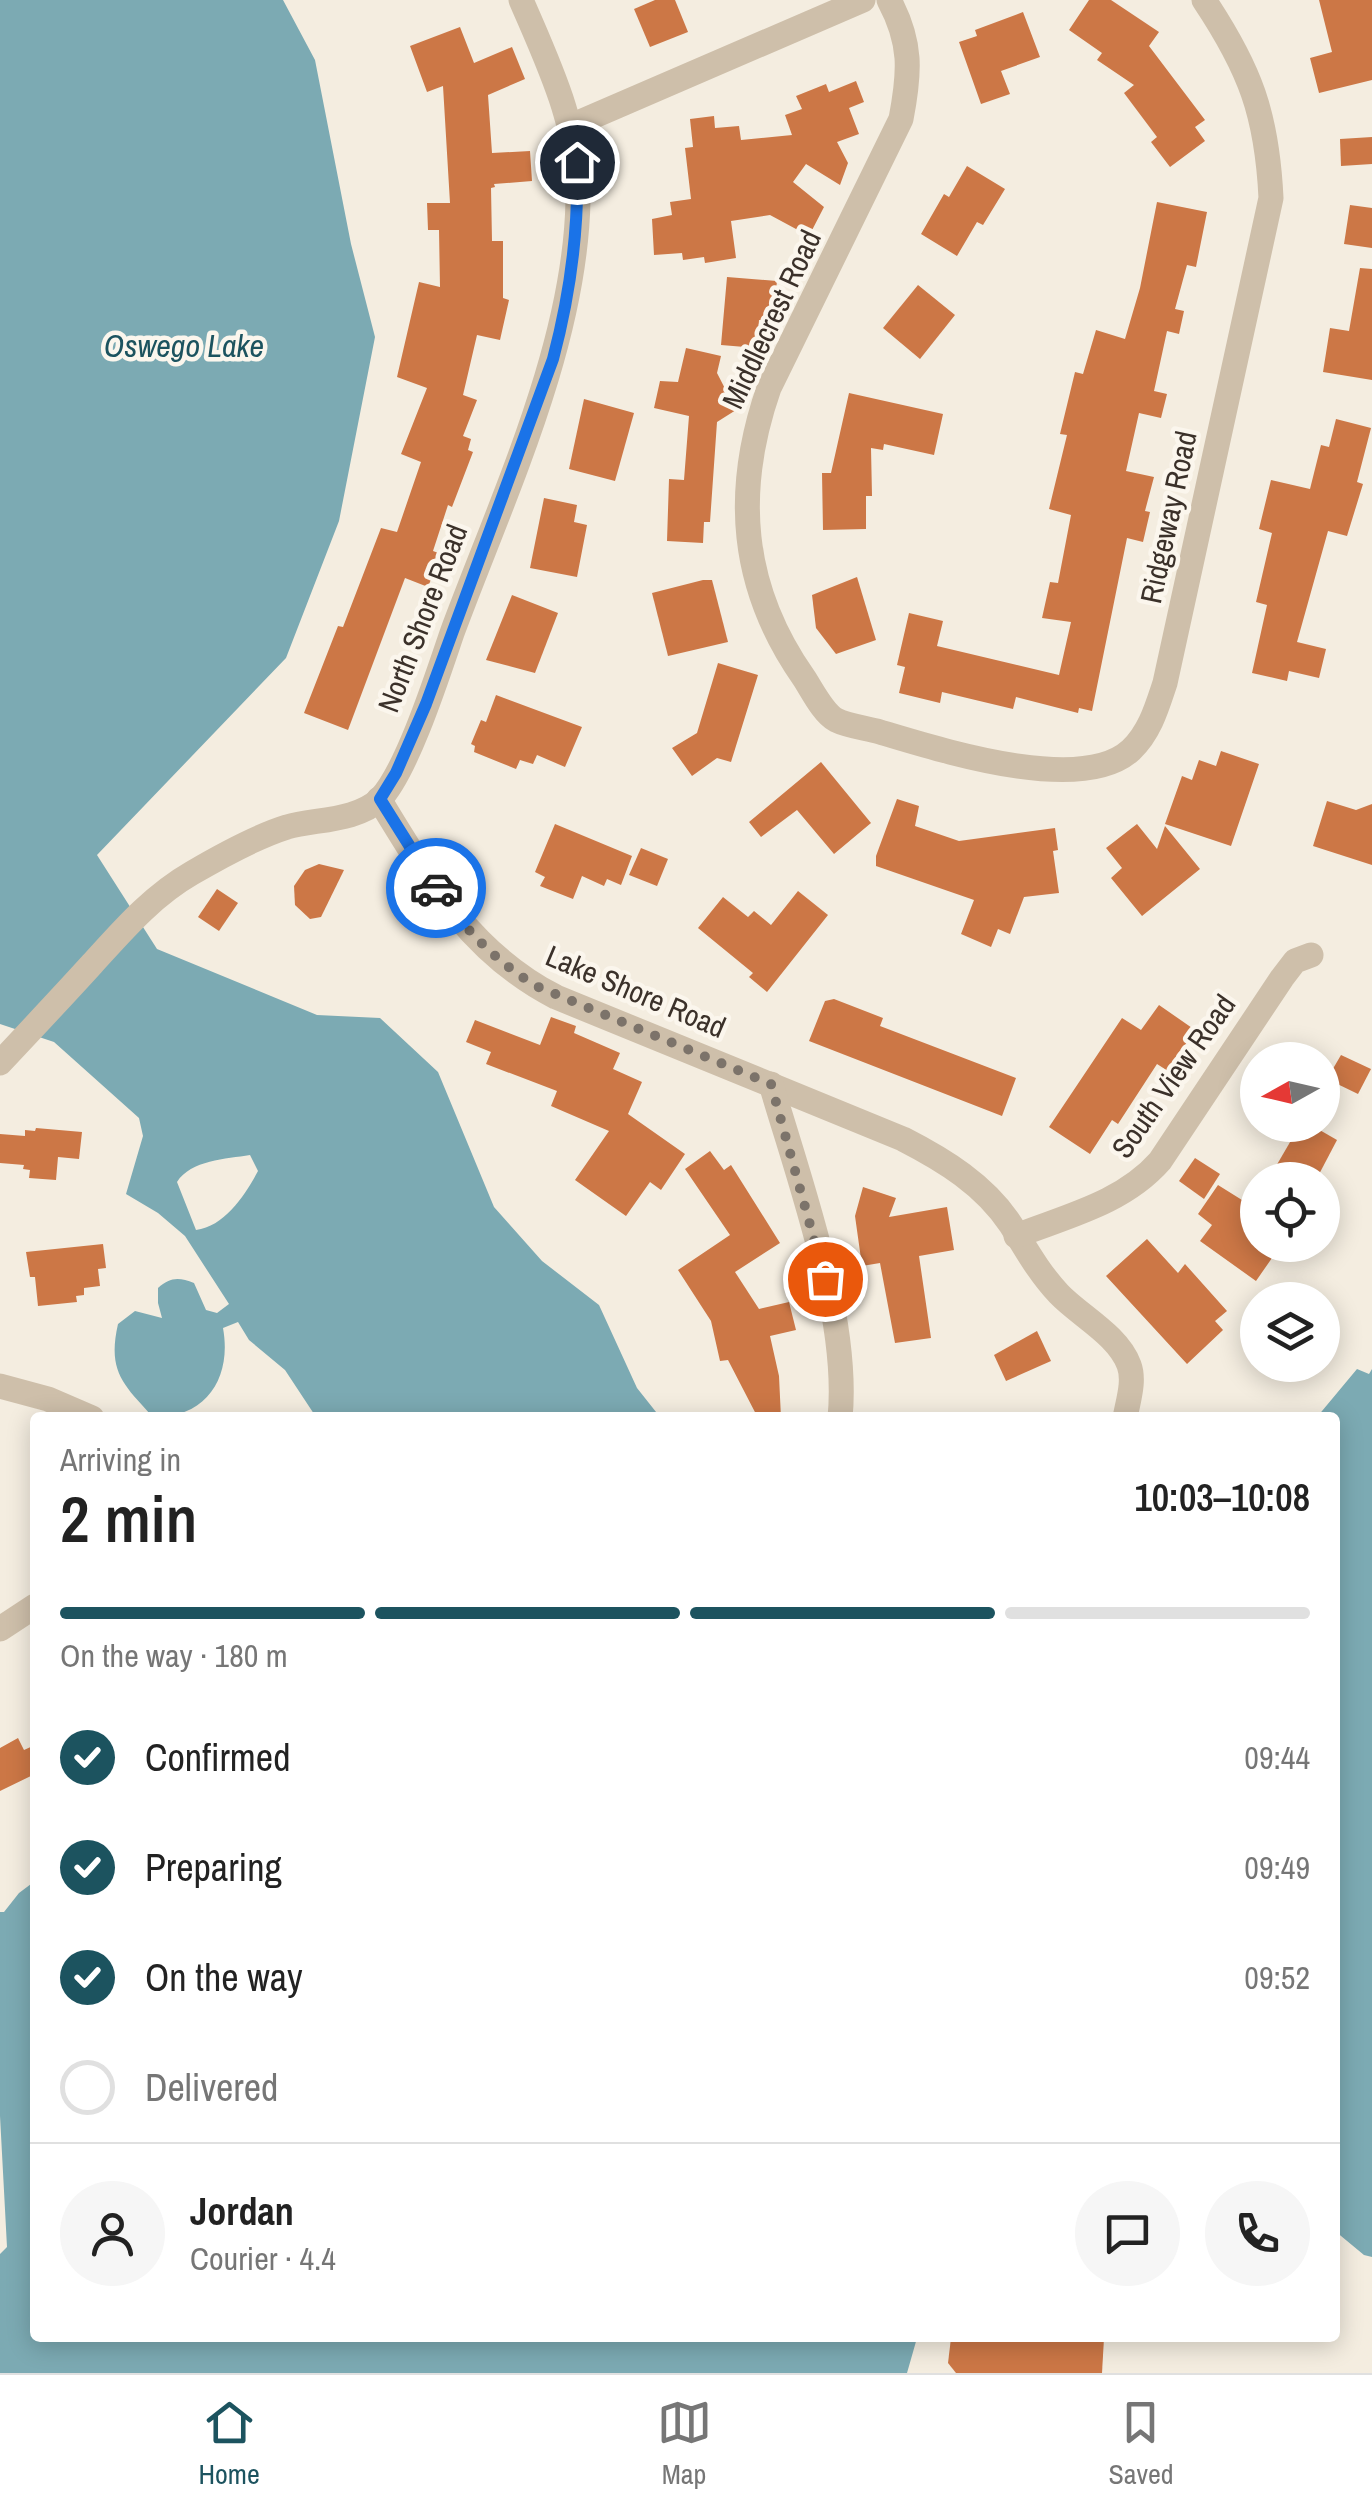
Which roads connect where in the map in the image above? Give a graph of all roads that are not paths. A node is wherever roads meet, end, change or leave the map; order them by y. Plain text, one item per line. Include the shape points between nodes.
1 (521, 0) edge
2 (863, 0) edge
3 (889, 0) edge
4 (1204, 0) edge
5 (571, 126) junction
6 (833, 719) joint
7 (380, 799) junction
8 (1311, 955) dead end
9 (9, 1054) edge
10 (771, 1084) junction
11 (1016, 1236) junction
12 (0, 1386) edge
13 (78, 1412) edge
14 (840, 1412) edge
15 (1126, 1412) edge
16 (30, 1609) edge
17 (0, 1629) edge

1 - 5 street, North Shore Road
2 - 5 street
3 - 6 street, Middlecrest Road via 908,52 901,118 768,388 746,474 746,528 758,586 781,646
4 - 6 street, Ridgeway Road via 1254,89 1265,126 1271,198 1165,683 1149,728 1130,752 1108,764 1059,770 934,750
5 - 7 street, North Shore Road via 578,202 553,359 426,704
7 - 9 street via 352,814 266,835 196,870 142,910
7 - 10 street, Lake Shore Road via 438,891 504,967 556,996
8 - 11 street, South View Road via 1295,961 1282,978 1143,1180 1122,1195
10 - 11 street, Lake Shore Road via 944,1160 992,1201
10 - 14 street via 841,1356
11 - 15 street, Lake Shore Road via 1057,1292 1120,1348 1132,1376
12 - 13 street
16 - 17 street

